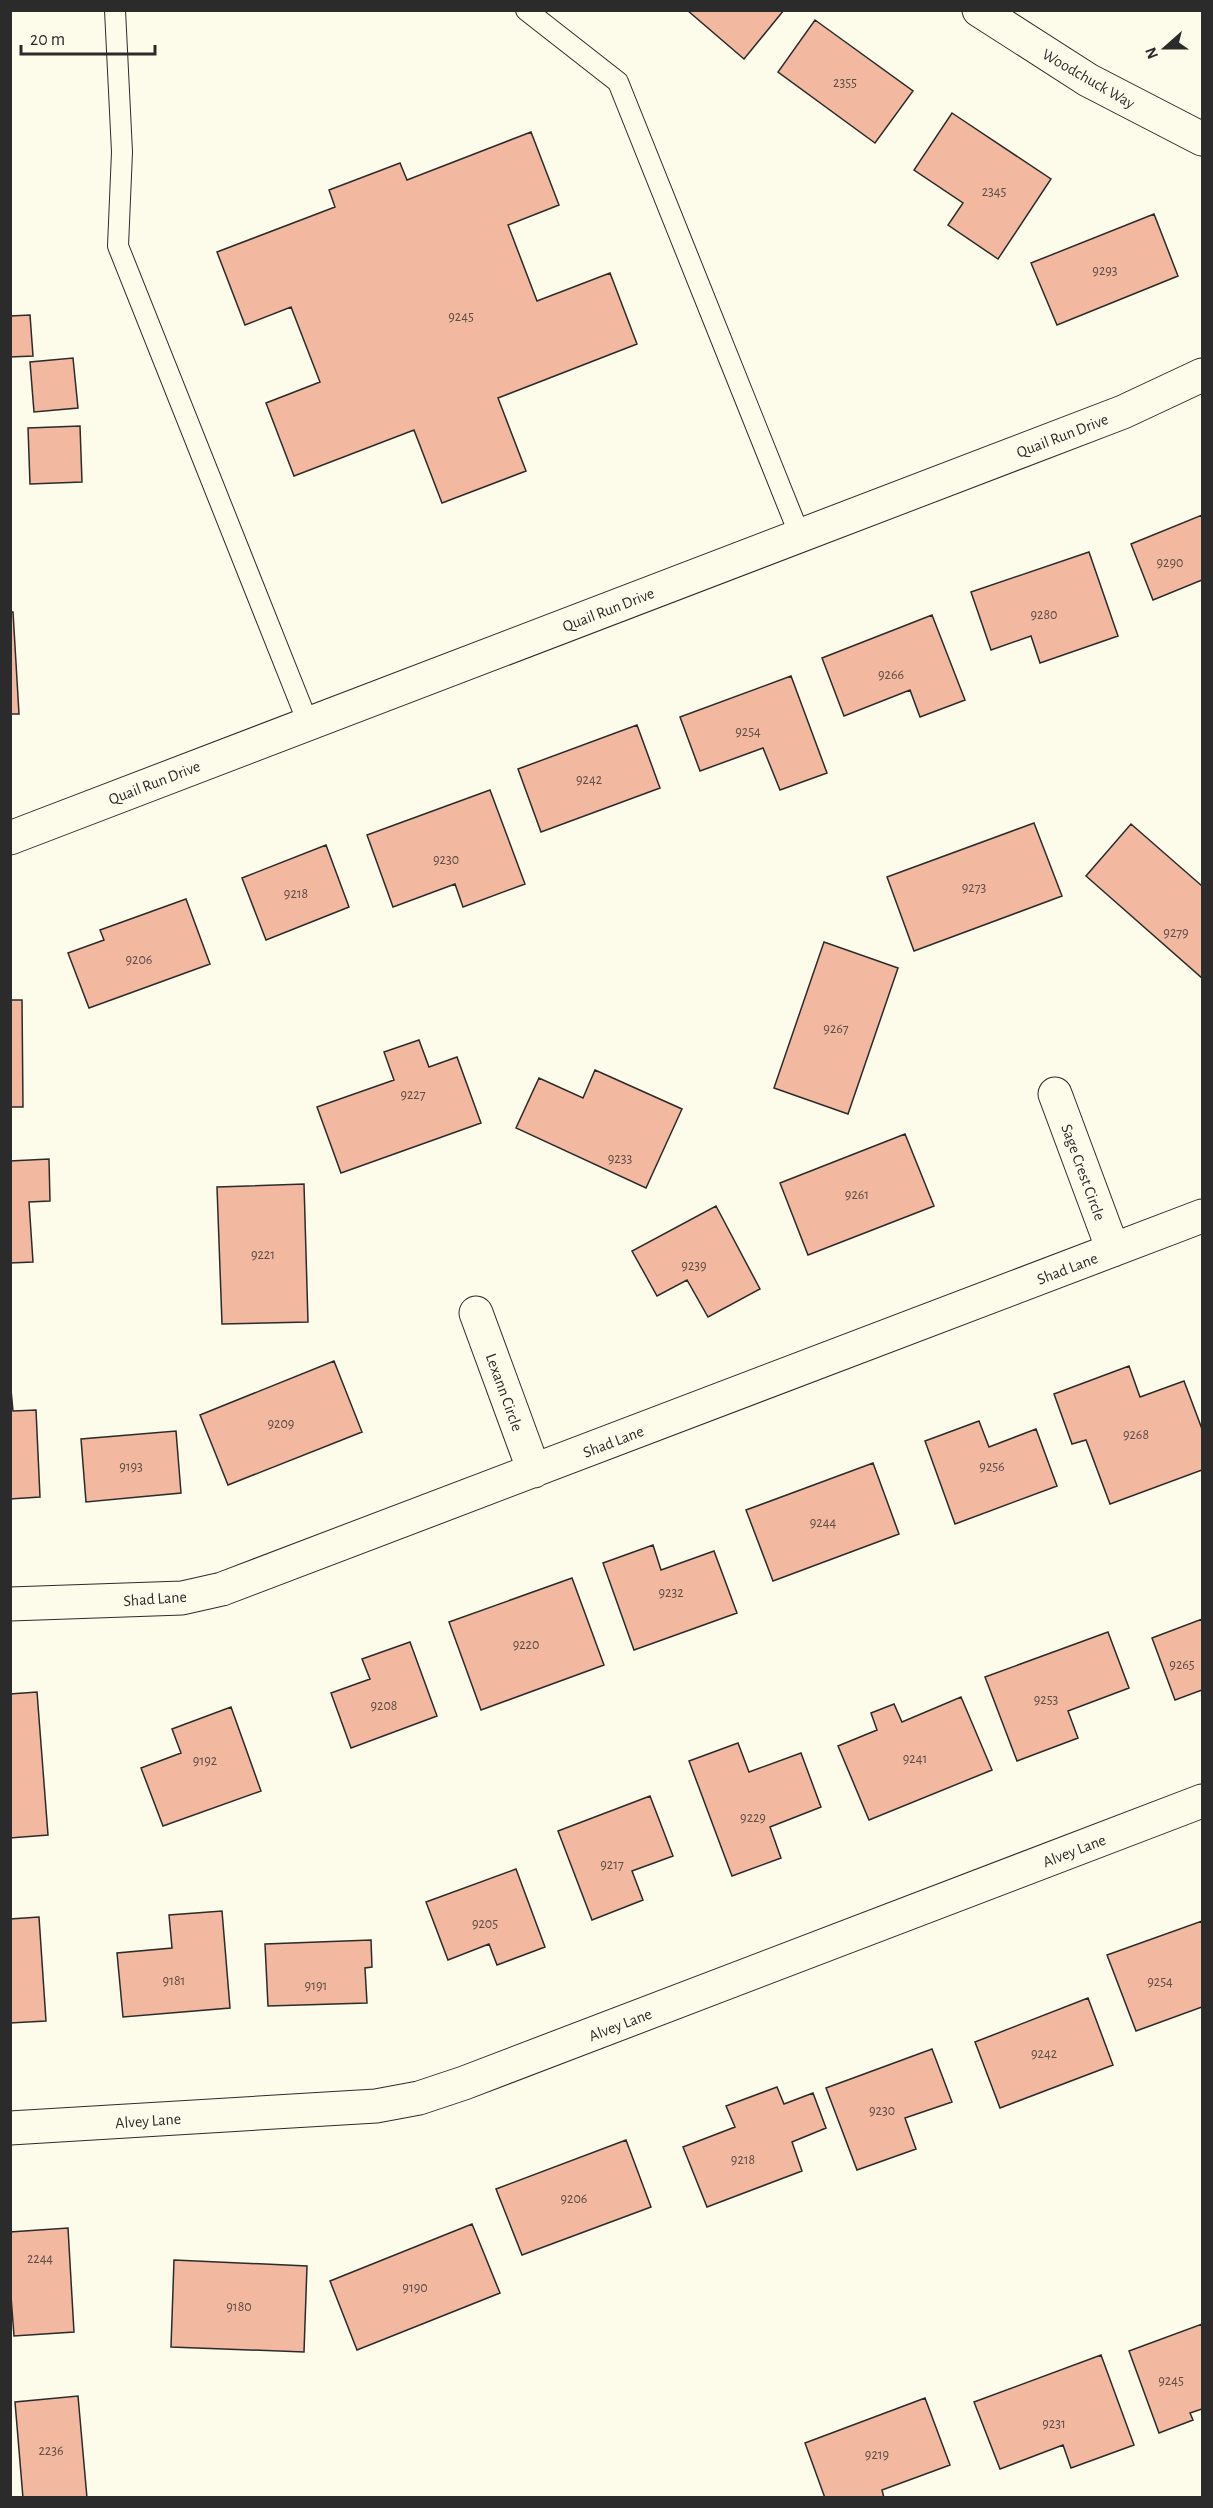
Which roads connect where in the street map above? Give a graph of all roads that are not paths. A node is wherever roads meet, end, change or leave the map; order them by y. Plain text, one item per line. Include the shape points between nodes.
1 (115, 10) edge
2 (526, 10) edge
3 (979, 10) edge
4 (1203, 139) edge
5 (1203, 375) edge
6 (800, 536) junction
7 (308, 723) junction
8 (10, 838) edge
9 (1055, 1094) dead end
10 (1203, 1216) edge
11 (1113, 1250) junction
12 (476, 1313) dead end
13 (534, 1471) junction
14 (10, 1604) edge
15 (1203, 1800) edge
16 (10, 2128) edge

1 - 7 lane via 122,152 118,246
2 - 6 lane via 618,82
3 - 4 street, Woodchuck Way via 1088,80
5 - 6 street, Quail Run Drive via 1123,412
6 - 7 street, Quail Run Drive
7 - 8 street, Quail Run Drive
9 - 11 street, Sage Crest Circle
10 - 11 street, Shad Lane
11 - 13 street, Shad Lane
12 - 13 street, Lexann Circle
13 - 14 street, Shad Lane via 222,1589 182,1598
15 - 16 street, Alvey Lane via 418,2098 375,2106

